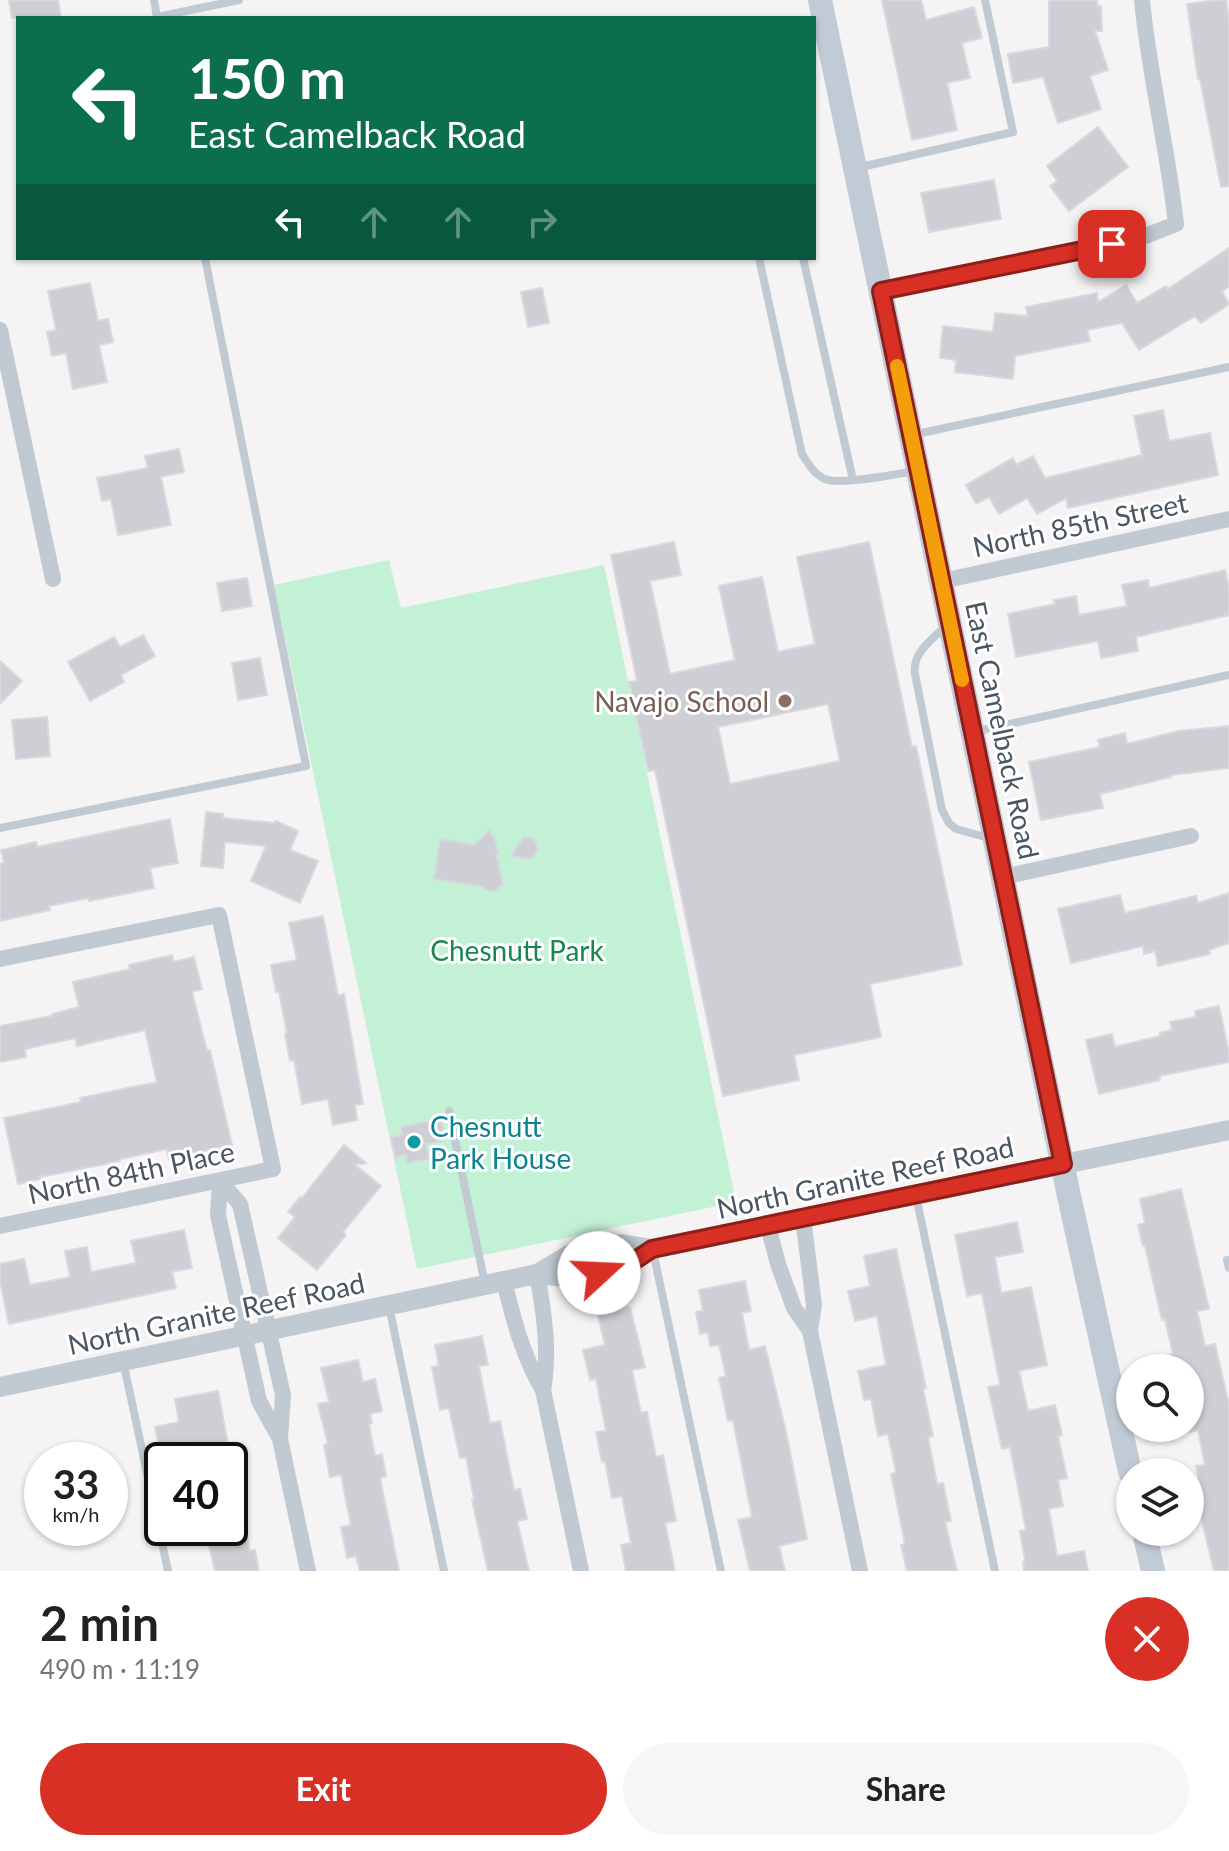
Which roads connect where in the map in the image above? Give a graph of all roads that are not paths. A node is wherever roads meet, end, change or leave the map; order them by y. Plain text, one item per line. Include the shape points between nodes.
1 (239, 0) edge
2 (820, 0) edge
3 (985, 0) edge
4 (1142, 0) edge
5 (162, 16) edge
6 (856, 169) junction
7 (205, 260) edge
8 (759, 260) edge
9 (803, 260) edge
10 (881, 291) junction
11 (0, 330) edge
12 (1229, 367) edge
13 (911, 435) junction
14 (919, 470) junction
15 (853, 480) junction
16 (1229, 519) edge
17 (53, 579) dead end
18 (942, 581) junction
19 (950, 622) junction
20 (1229, 675) edge
21 (973, 732) junction
22 (0, 828) edge
23 (1191, 836) dead end
24 (996, 840) junction
25 (1003, 877) junction
26 (0, 959) edge
27 (449, 1111) dead end
28 (1229, 1130) edge
29 (1063, 1164) junction
30 (220, 1181) junction
31 (916, 1195) junction
32 (803, 1218) junction
33 (0, 1226) edge
34 (768, 1226) junction
35 (652, 1249) junction
36 (251, 1251) junction
37 (228, 1256) junction
38 (1229, 1260) edge
39 (1229, 1268) edge
40 (537, 1274) junction
41 (495, 1283) junction
42 (389, 1305) junction
43 (268, 1331) junction
44 (810, 1331) junction
45 (244, 1335) junction
46 (123, 1361) junction
47 (0, 1387) edge
48 (543, 1390) junction
49 (280, 1439) junction
50 (1127, 1458) edge
51 (1147, 1546) edge
52 (168, 1571) edge
53 (308, 1571) edge
54 (444, 1571) edge
55 (581, 1571) edge
56 (721, 1571) edge
57 (860, 1571) edge
58 (995, 1571) edge
59 (1153, 1571) edge

1 - 5 lane
2 - 6 main road, East Camelback Road
3 - 6 lane via 1013,132
4 - 10 street via 1176,224 1140,238
6 - 10 main road, East Camelback Road
7 - 22 lane via 306,766
8 - 15 lane via 802,454 827,480
9 - 15 lane
10 - 13 main road, East Camelback Road
11 - 17 street
12 - 13 lane
13 - 14 main road, East Camelback Road
14 - 15 lane
14 - 18 main road, East Camelback Road
16 - 18 street, North 85th Street
18 - 19 main road, East Camelback Road
19 - 21 main road, East Camelback Road
19 - 24 lane via 914,664 942,810 956,829
20 - 21 lane
21 - 24 main road, East Camelback Road
23 - 25 street
24 - 25 main road, East Camelback Road
25 - 29 main road, East Camelback Road
26 - 30 street, North 84th Place via 219,915 273,1169
27 - 41 lane
28 - 29 street, North Granite Reef Road
29 - 31 street, North Granite Reef Road
29 - 50 main road, East Camelback Road
30 - 33 street, North 84th Place
30 - 36 street via 240,1204
30 - 37 street via 218,1215
31 - 32 street, North Granite Reef Road
31 - 58 lane
32 - 34 street, North Granite Reef Road
32 - 44 street via 814,1305
34 - 35 street, North Granite Reef Road
34 - 44 street via 794,1308
35 - 40 street, North Granite Reef Road via 623,1268 591,1275
35 - 56 lane
36 - 37 street
36 - 43 street
37 - 45 street
38 - 39 lane
40 - 41 street, North Granite Reef Road
40 - 48 street via 547,1368
41 - 42 street, North Granite Reef Road
41 - 48 street
42 - 43 street, North Granite Reef Road
42 - 54 lane
43 - 45 street, North Granite Reef Road
43 - 49 street via 283,1395
44 - 57 street
45 - 46 street, North Granite Reef Road
45 - 49 street via 259,1401
46 - 47 street, North Granite Reef Road
46 - 52 lane
48 - 55 street
49 - 53 street
51 - 59 main road

